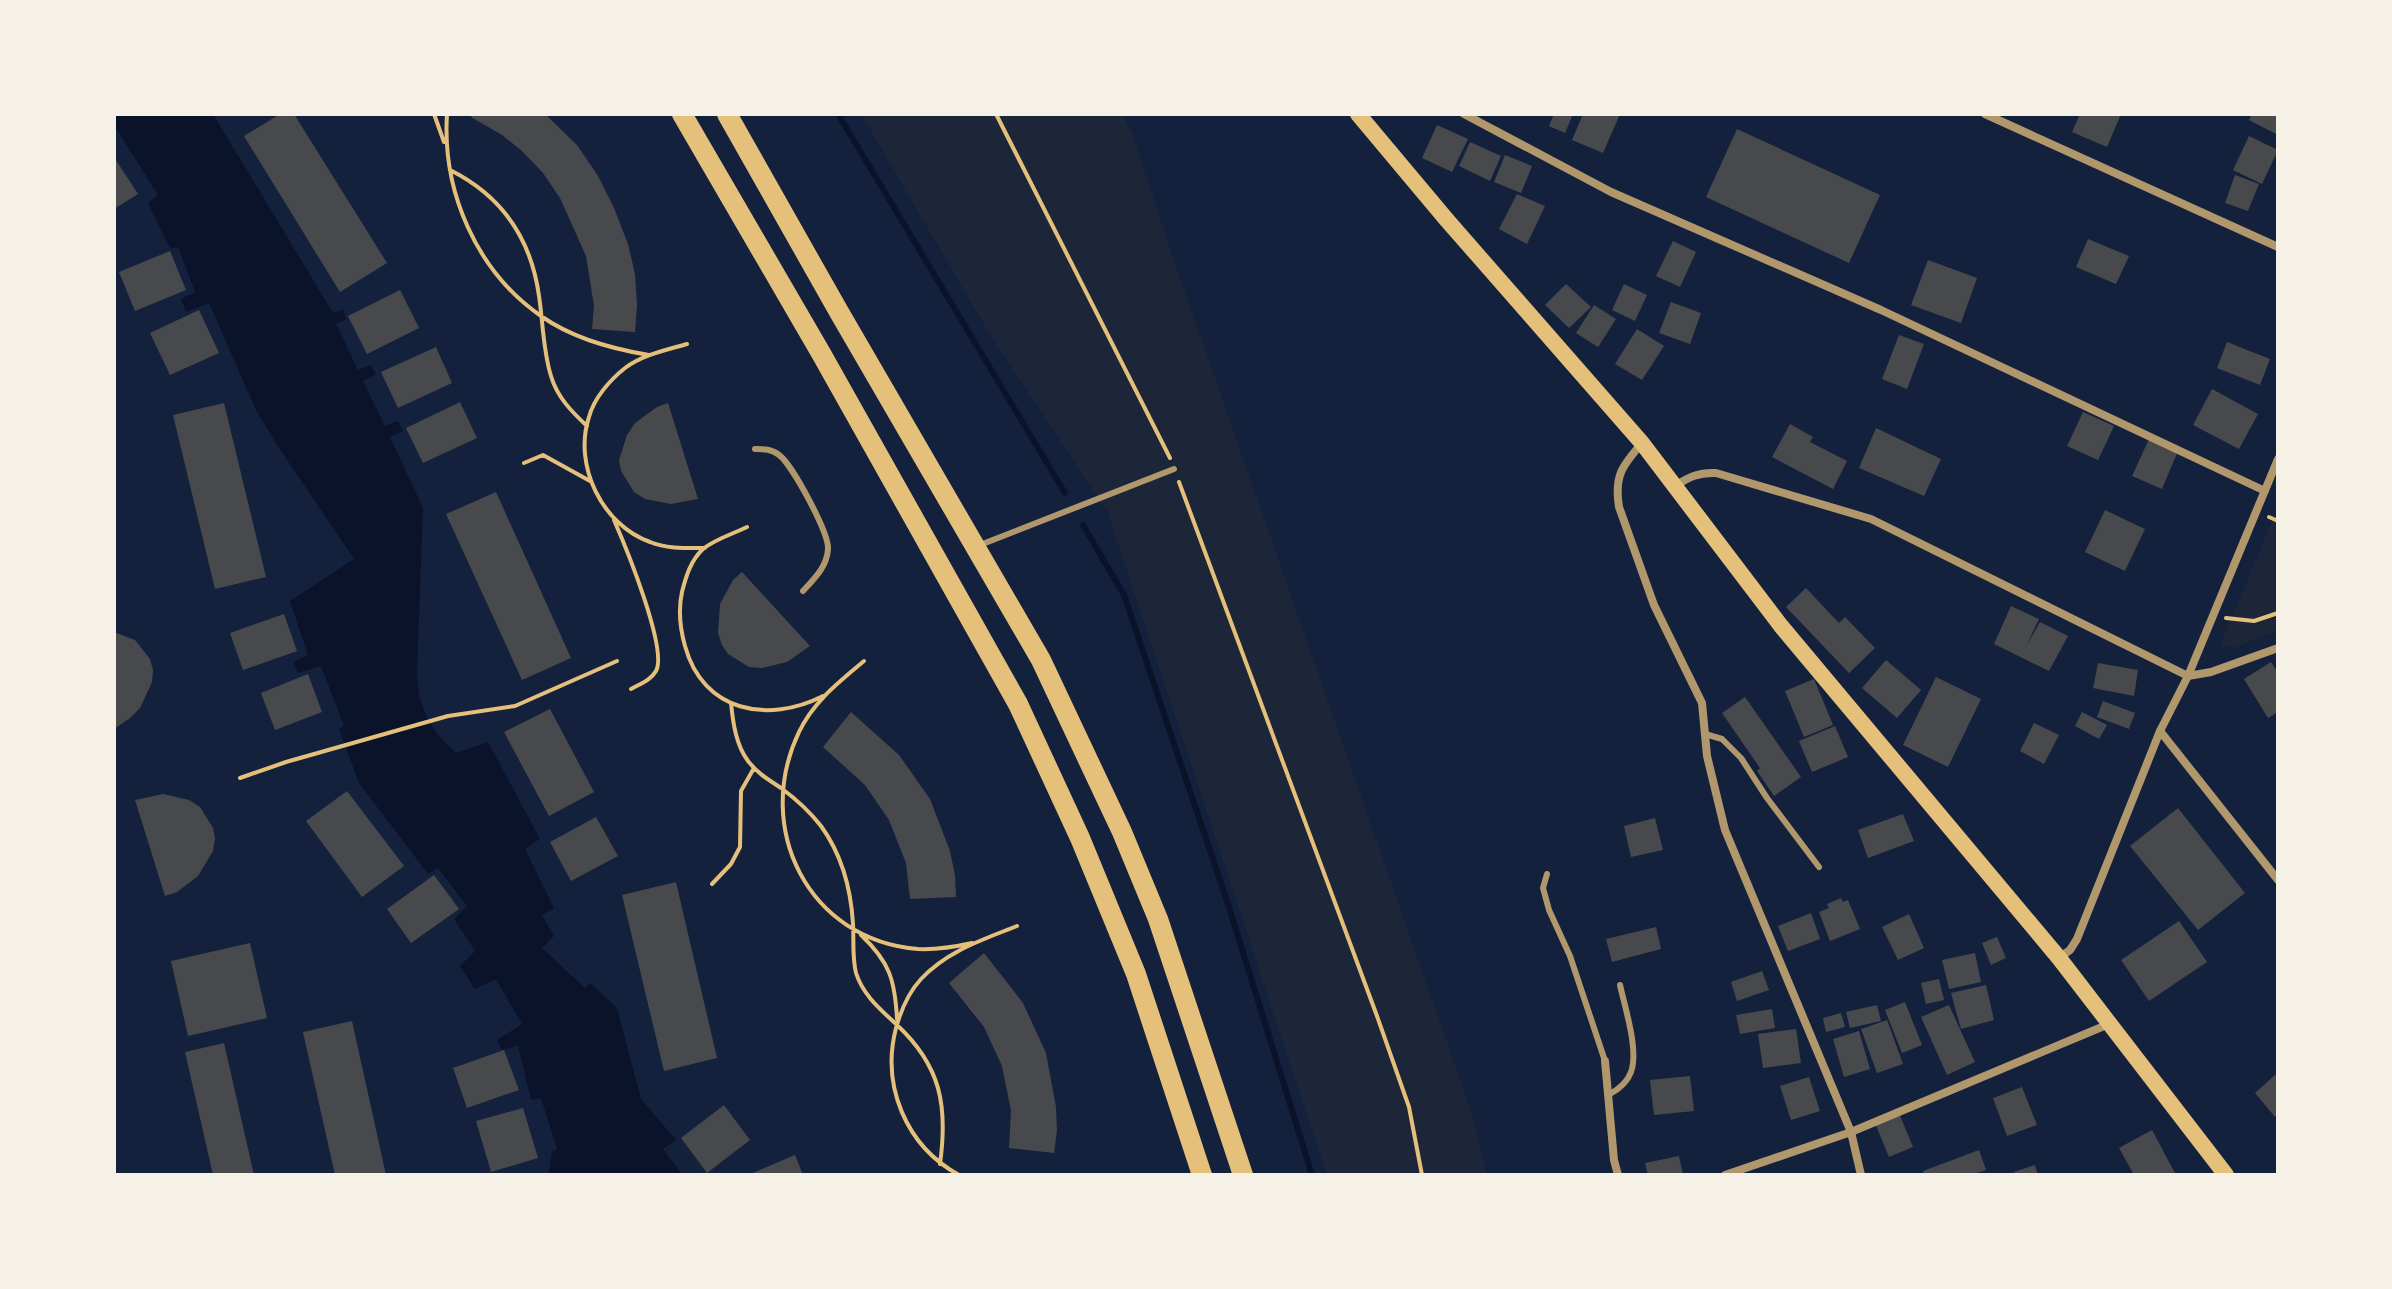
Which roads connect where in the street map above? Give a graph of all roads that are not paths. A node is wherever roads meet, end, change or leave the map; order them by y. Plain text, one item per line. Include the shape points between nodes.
1 (682, 114) edge
2 (727, 114) edge
3 (1358, 114) edge
4 (1464, 114) edge
5 (1985, 114) edge
6 (2278, 247) edge
7 (1642, 443) junction
8 (755, 449) dead end
9 (2278, 459) edge
10 (1174, 469) road end
11 (1675, 486) junction
12 (2265, 491) junction
13 (976, 547) junction
14 (803, 591) dead end
15 (2278, 648) edge
16 (2188, 676) junction
17 (2160, 731) junction
18 (1705, 734) junction
19 (1819, 867) dead end
20 (1547, 874) dead end
21 (2278, 880) edge
22 (2059, 958) junction
23 (1620, 985) dead end
24 (2109, 1024) junction
25 (1605, 1061) joint
26 (1610, 1094) junction
27 (1851, 1132) junction
28 (1202, 1175) edge
29 (1243, 1175) edge
30 (1618, 1175) edge
31 (1725, 1175) edge
32 (1861, 1175) edge
33 (2226, 1175) edge

1 - 28 main road via 1018,704 1136,974
2 - 13 main road
3 - 7 main road
4 - 12 street via 1611,192 1881,310
5 - 6 street
7 - 11 main road
7 - 18 street via 1622,465 1619,507 1654,605 1702,703
8 - 14 lane via 772,451 788,463 826,533 826,562
9 - 12 street
10 - 13 lane
11 - 16 street via 1702,472 1716,473 1871,519
11 - 22 main road via 1781,626
12 - 16 street
13 - 29 main road via 1041,660 1122,832 1158,919
15 - 16 street
16 - 17 street
17 - 21 street
17 - 22 street via 2077,939
18 - 19 lane via 1722,739 1741,758
18 - 27 street via 1725,830
20 - 25 lane via 1543,888 1549,910
22 - 24 main road
23 - 26 lane via 1633,1068
24 - 27 street
24 - 33 main road
25 - 26 street
26 - 30 street
27 - 31 street
27 - 32 street

